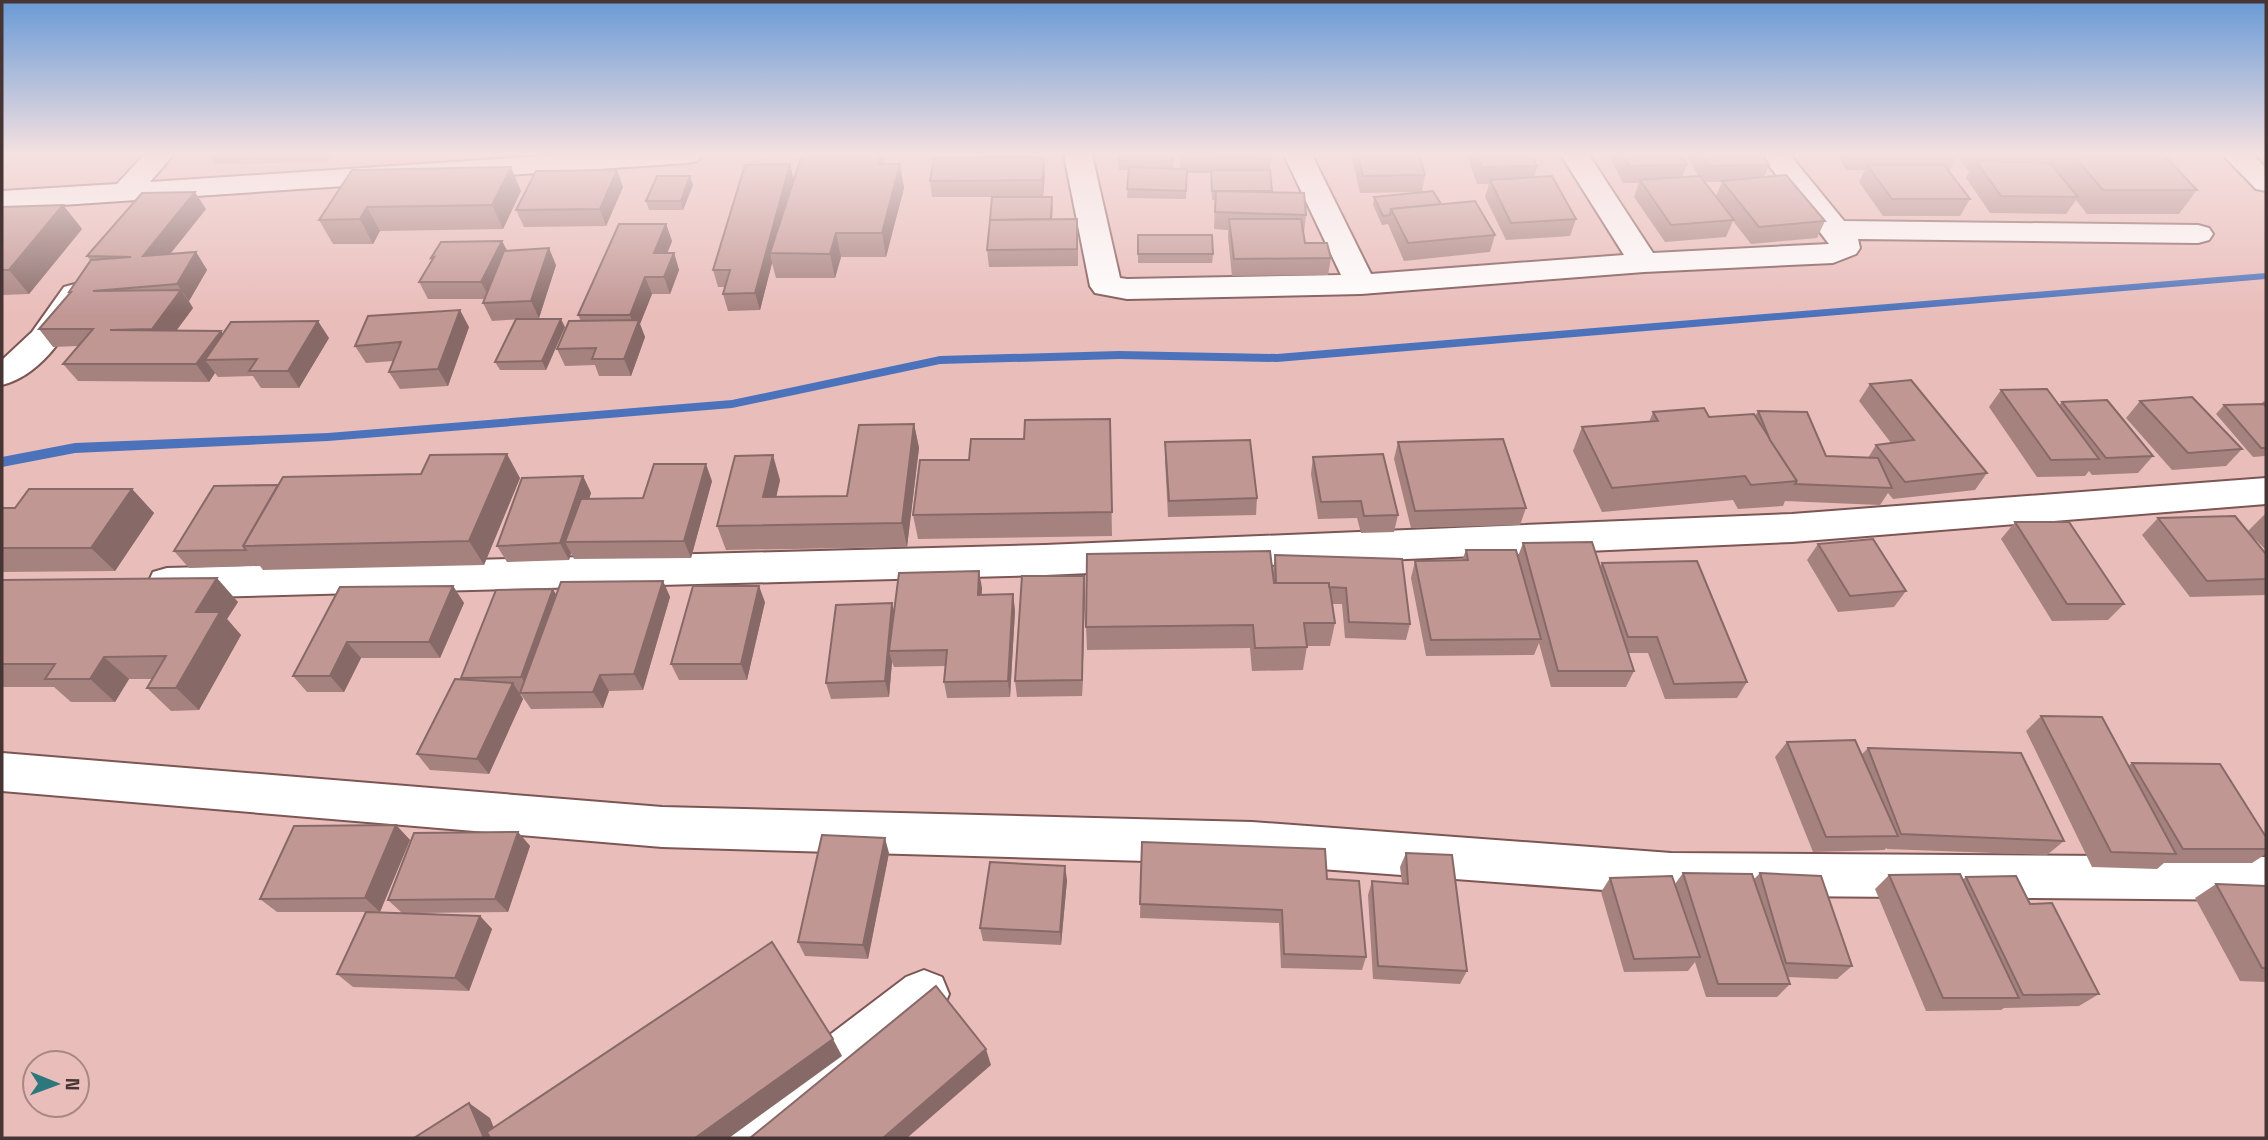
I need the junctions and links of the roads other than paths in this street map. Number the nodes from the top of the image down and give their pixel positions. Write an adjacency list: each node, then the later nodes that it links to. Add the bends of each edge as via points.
1 (129, 208): 6 (street)
2 (1089, 208): 11 (street, via 1105,286)
3 (1324, 208): 11 (street)
4 (1609, 208): 9 (street)
5 (1818, 208): 7 (street)
6 (123, 225)
7 (1835, 230): 8 (street); 9 (street, via 1845,248 1833,254)
8 (2198, 234)
9 (1644, 263): 11 (street)
10 (92, 269): 12 (street, via 38,346)
11 (1361, 284)
12 (2, 374)
13 (2266, 491): 14 (street, via 1765,529 1032,560)
14 (127, 584)
15 (2, 772): 16 (street, via 662,827 1252,843 1671,874)
16 (2266, 879)
17 (924, 994): 18 (street)
18 (738, 1138)

